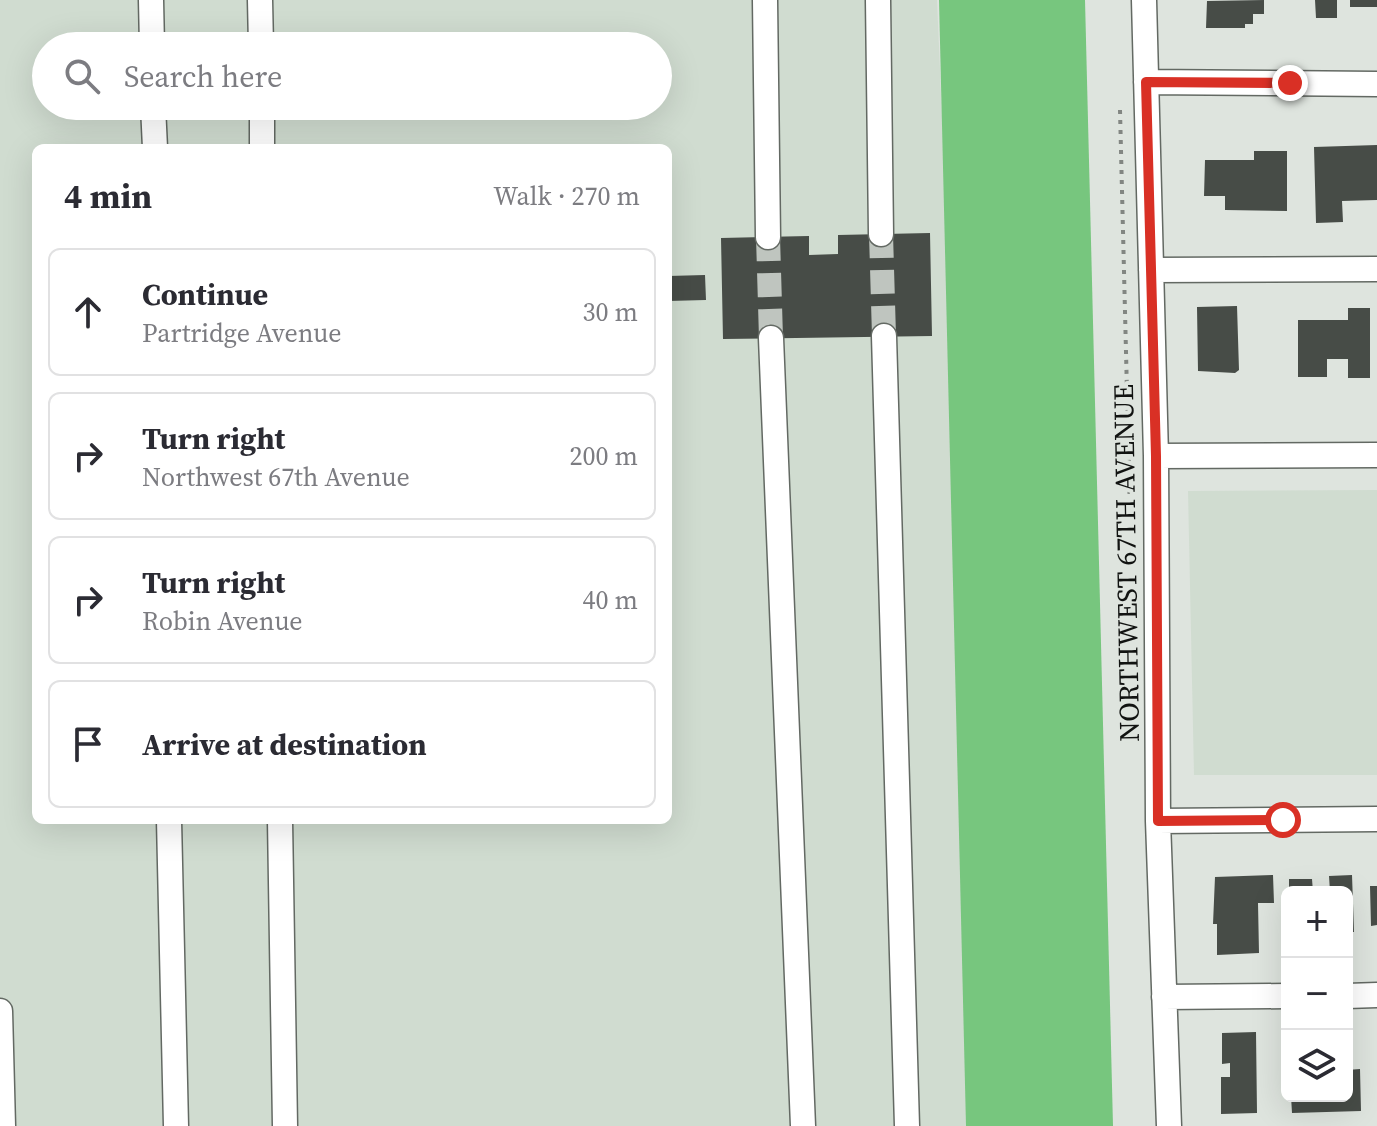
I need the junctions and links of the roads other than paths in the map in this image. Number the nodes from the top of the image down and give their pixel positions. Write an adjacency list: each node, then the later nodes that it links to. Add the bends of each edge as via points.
1 (151, 0): 6 (street)
2 (260, 0): 7 (street)
3 (765, 0): 15 (street)
4 (878, 0): 14 (street)
5 (1144, 0): 8 (street, NORTHWEST 67TH AVENUE)
6 (152, 32)
7 (261, 32)
8 (1146, 82): 9 (street); 17 (street, NORTHWEST 67TH AVENUE)
9 (1377, 84)
10 (154, 120): 12 (street)
11 (262, 120): 13 (street)
12 (155, 144)
13 (262, 144)
14 (881, 234)
15 (768, 237)
16 (1377, 269): 17 (street)
17 (1151, 270): 21 (street, NORTHWEST 67TH AVENUE)
18 (884, 336): 35 (street)
19 (771, 338): 34 (street)
20 (1377, 455): 21 (street)
21 (1156, 456): 23 (street, NORTHWEST 67TH AVENUE)
22 (1377, 819): 23 (street)
23 (1158, 821): 29 (street, NORTHWEST 67TH AVENUE)
24 (169, 824): 32 (street)
25 (280, 824): 33 (street)
26 (1377, 995): 28 (street)
27 (1281, 996): 29 (street)
28 (1353, 996)
29 (1164, 997): 36 (street, NORTHWEST 67TH AVENUE)
30 (0, 1011): 31 (street)
31 (3, 1126)
32 (176, 1126)
33 (285, 1126)
34 (803, 1126)
35 (907, 1126)
36 (1169, 1126)

